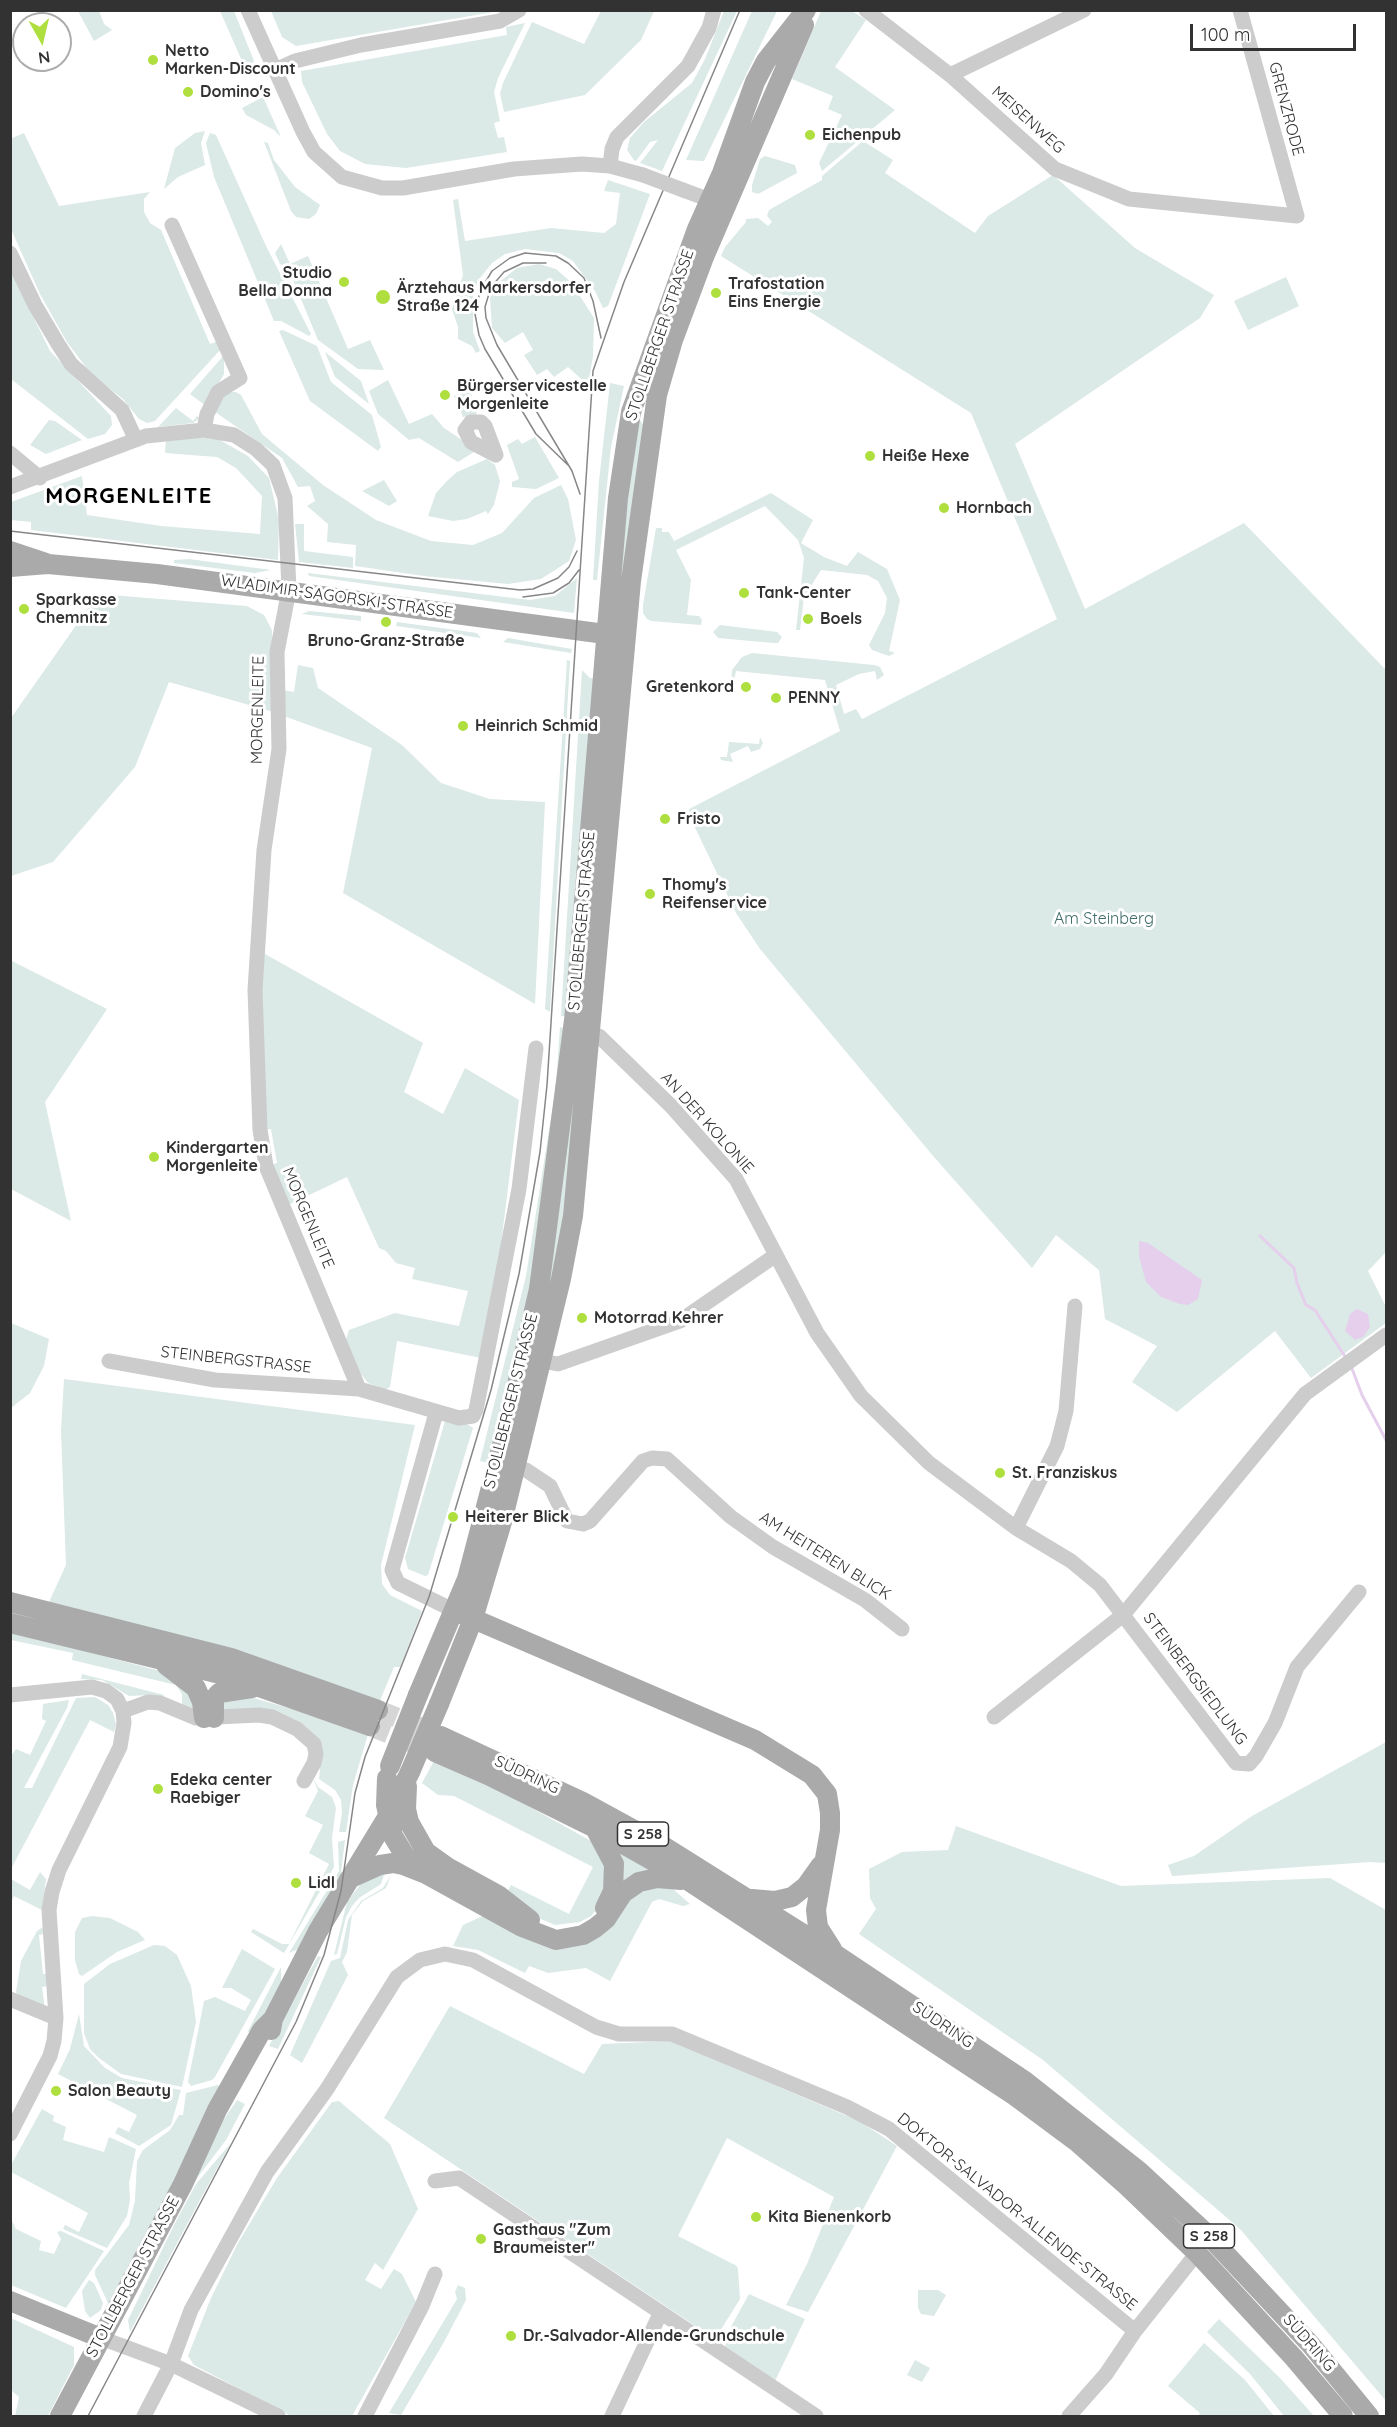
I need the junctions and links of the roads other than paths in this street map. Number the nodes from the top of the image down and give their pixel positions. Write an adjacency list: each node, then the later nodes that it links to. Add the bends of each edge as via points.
1 (248, 10): 8 (street)
2 (519, 10): 8 (street, via 500,21 362,45 295,61)
3 (714, 10): 10 (street, via 709,28 688,66 623,130 612,149)
4 (808, 10): 11 (main road, STOLLBERGER STRASSE / S 258)
5 (866, 10): 9 (street, MEISENWEG)
6 (1084, 10): 9 (street)
7 (1240, 10): 12 (street, GRENZRODE)
8 (275, 70): 10 (street, via 314,152 331,170 357,182 403,188 514,169)
9 (950, 75): 12 (street, MEISENWEG, via 1055,169 1129,199)
10 (610, 166): 11 (street, bridge)
11 (718, 203): 24 (main road, STOLLBERGER STRASSE / S 258, via 657,395)
12 (1297, 216)
13 (172, 225): 15 (street, via 240,378 218,392)
14 (10, 253): 16 (street, via 35,305 71,364 122,410)
15 (204, 430): 16 (street); 23 (street, via 234,435 273,465 285,498)
16 (136, 440): 18 (street)
17 (10, 453): 18 (street)
18 (40, 478): 19 (street)
19 (10, 487)
20 (10, 551): 21 (main road, WLADIMIR-SAGORSKI-STRASSE)
21 (48, 564): 22 (main road, WLADIMIR-SAGORSKI-STRASSE); 23 (main road, WLADIMIR-SAGORSKI-STRASSE)
22 (10, 567)
23 (290, 590): 24 (main road, WLADIMIR-SAGORSKI-STRASSE); 32 (street, MORGENLEITE, via 277,651 279,749 259,908 255,1020 260,1130 266,1166)
24 (616, 635): 25 (main road, STOLLBERGER STRASSE / S 258); 30 (main road, STOLLBERGER STRASSE / S 258)
25 (590, 1033): 27 (street, AN DER KOLONIE, via 599,1036 671,1106 736,1179); 30 (main road, STOLLBERGER STRASSE / S 258, via 573,1216 561,1279)
26 (536, 1048): 33 (street, STOLLBERGER STRASSE, via 519,1189 477,1410 467,1418)
27 (776, 1255): 30 (street, via 680,1321 558,1364); 35 (street, AN DER KOLONIE, via 817,1333 861,1396 929,1462)
28 (1075, 1306): 35 (street, via 1066,1411 1057,1446)
29 (1386, 1335): 39 (street, STEINBERGSIEDLUNG, via 1305,1394)
30 (532, 1359): 34 (main road, STOLLBERGER STRASSE / S 258); 38 (main road, STOLLBERGER STRASSE / S 258, via 467,1579)
31 (110, 1361): 32 (street, STEINBERGSTRASSE, via 215,1380)
32 (359, 1389): 33 (street)
33 (436, 1413): 38 (street, via 392,1570 398,1583)
34 (517, 1468): 38 (main road, STOLLBERGER STRASSE / S 258); 41 (street, AM HEITEREN BLICK, via 550,1486 567,1521 583,1524 643,1461 667,1459 731,1517 865,1600)
35 (1016, 1528): 39 (street, STEINBERGSIEDLUNG, via 1071,1561 1100,1585)
36 (1359, 1593): 39 (street, STEINBERGSIEDLUNG, via 1297,1666 1275,1723 1256,1756 1242,1765 1236,1763)
37 (10, 1602): 43 (main road, via 231,1658 374,1718)
38 (464, 1615): 48 (main road, STOLLBERGER STRASSE / S 258, bridge, via 439,1704); 50 (main road, STOLLBERGER STRASSE / S 258, bridge, via 418,1695 389,1772); 53 (main road, S 258, via 755,1740 812,1775 827,1794 830,1830)
39 (1123, 1615): 46 (street, STEINBERGSIEDLUNG)
40 (10, 1623): 42 (main road)
41 (902, 1629)
42 (147, 1656): 43 (main road); 47 (main road, via 177,1672 196,1688)
43 (270, 1691): 47 (main road, via 240,1688 219,1693)
44 (10, 1695): 45 (street, via 92,1687 117,1699)
45 (123, 1711): 47 (street, via 137,1704 160,1703 187,1716); 60 (street, via 120,1747 59,1870 52,1892 49,1910)
46 (994, 1717)
47 (209, 1718): 49 (street, via 259,1715 297,1729 314,1744 316,1754)
48 (409, 1776): 50 (main road, STOLLBERGER STRASSE); 52 (main road, S 258, via 406,1809)
49 (304, 1781)
50 (382, 1819): 52 (main road, S 258, via 402,1820); 54 (main road, S 258, via 405,1856); 55 (main road, STOLLBERGER STRASSE)
51 (593, 1827): 52 (main road, S 258, via 614,1864 613,1891 600,1916 591,1924 567,1932 545,1929 498,1895 435,1860); 56 (main road, SÜDRING / S 258); 57 (main road, SÜDRING / S 258, via 488,1775 438,1744 583,1802)
52 (414, 1833)
53 (826, 1851): 57 (main road, S 258, via 806,1886 792,1897); 58 (main road, S 258, via 816,1918)
54 (426, 1874): 55 (main road, S 258, via 393,1863); 56 (main road, S 258, via 522,1927 556,1940 596,1928 623,1893 639,1882 657,1878)
55 (349, 1879): 68 (main road, STOLLBERGER STRASSE, via 273,2019 262,2030 216,2110 183,2184)
56 (687, 1880): 63 (main road, SÜDRING / S 258, via 1016,2096 1077,2142)
57 (750, 1899): 58 (main road, SÜDRING / S 258)
58 (835, 1954): 78 (main road, SÜDRING / S 258, via 1025,2081 1140,2171 1256,2284)
59 (10, 1999): 60 (street)
60 (56, 2018): 61 (street, via 50,2056)
61 (10, 2134)
62 (435, 2181): 66 (street, via 459,2178)
63 (1197, 2253): 67 (street); 77 (main road, SÜDRING / S 258)
64 (435, 2274): 73 (street)
65 (10, 2301): 68 (main road)
66 (660, 2314): 74 (street); 75 (street)
67 (1135, 2331): 69 (street, DOKTOR-SALVADOR-ALLENDE-STRASSE, via 889,2129 847,2107 672,2034 619,2034 596,2026 473,1960 445,1954 420,1960 397,1977 327,2089 267,2172 191,2310); 76 (street, via 1106,2374)
68 (101, 2338): 69 (street); 70 (main road, STOLLBERGER STRASSE)
69 (171, 2364): 71 (street, DOKTOR-SALVADOR-ALLENDE-STRASSE); 72 (street)
70 (60, 2416)
71 (144, 2416)
72 (278, 2416)
73 (365, 2416)
74 (612, 2416)
75 (816, 2416)
76 (1069, 2416)
77 (1343, 2416)
78 (1369, 2416)

